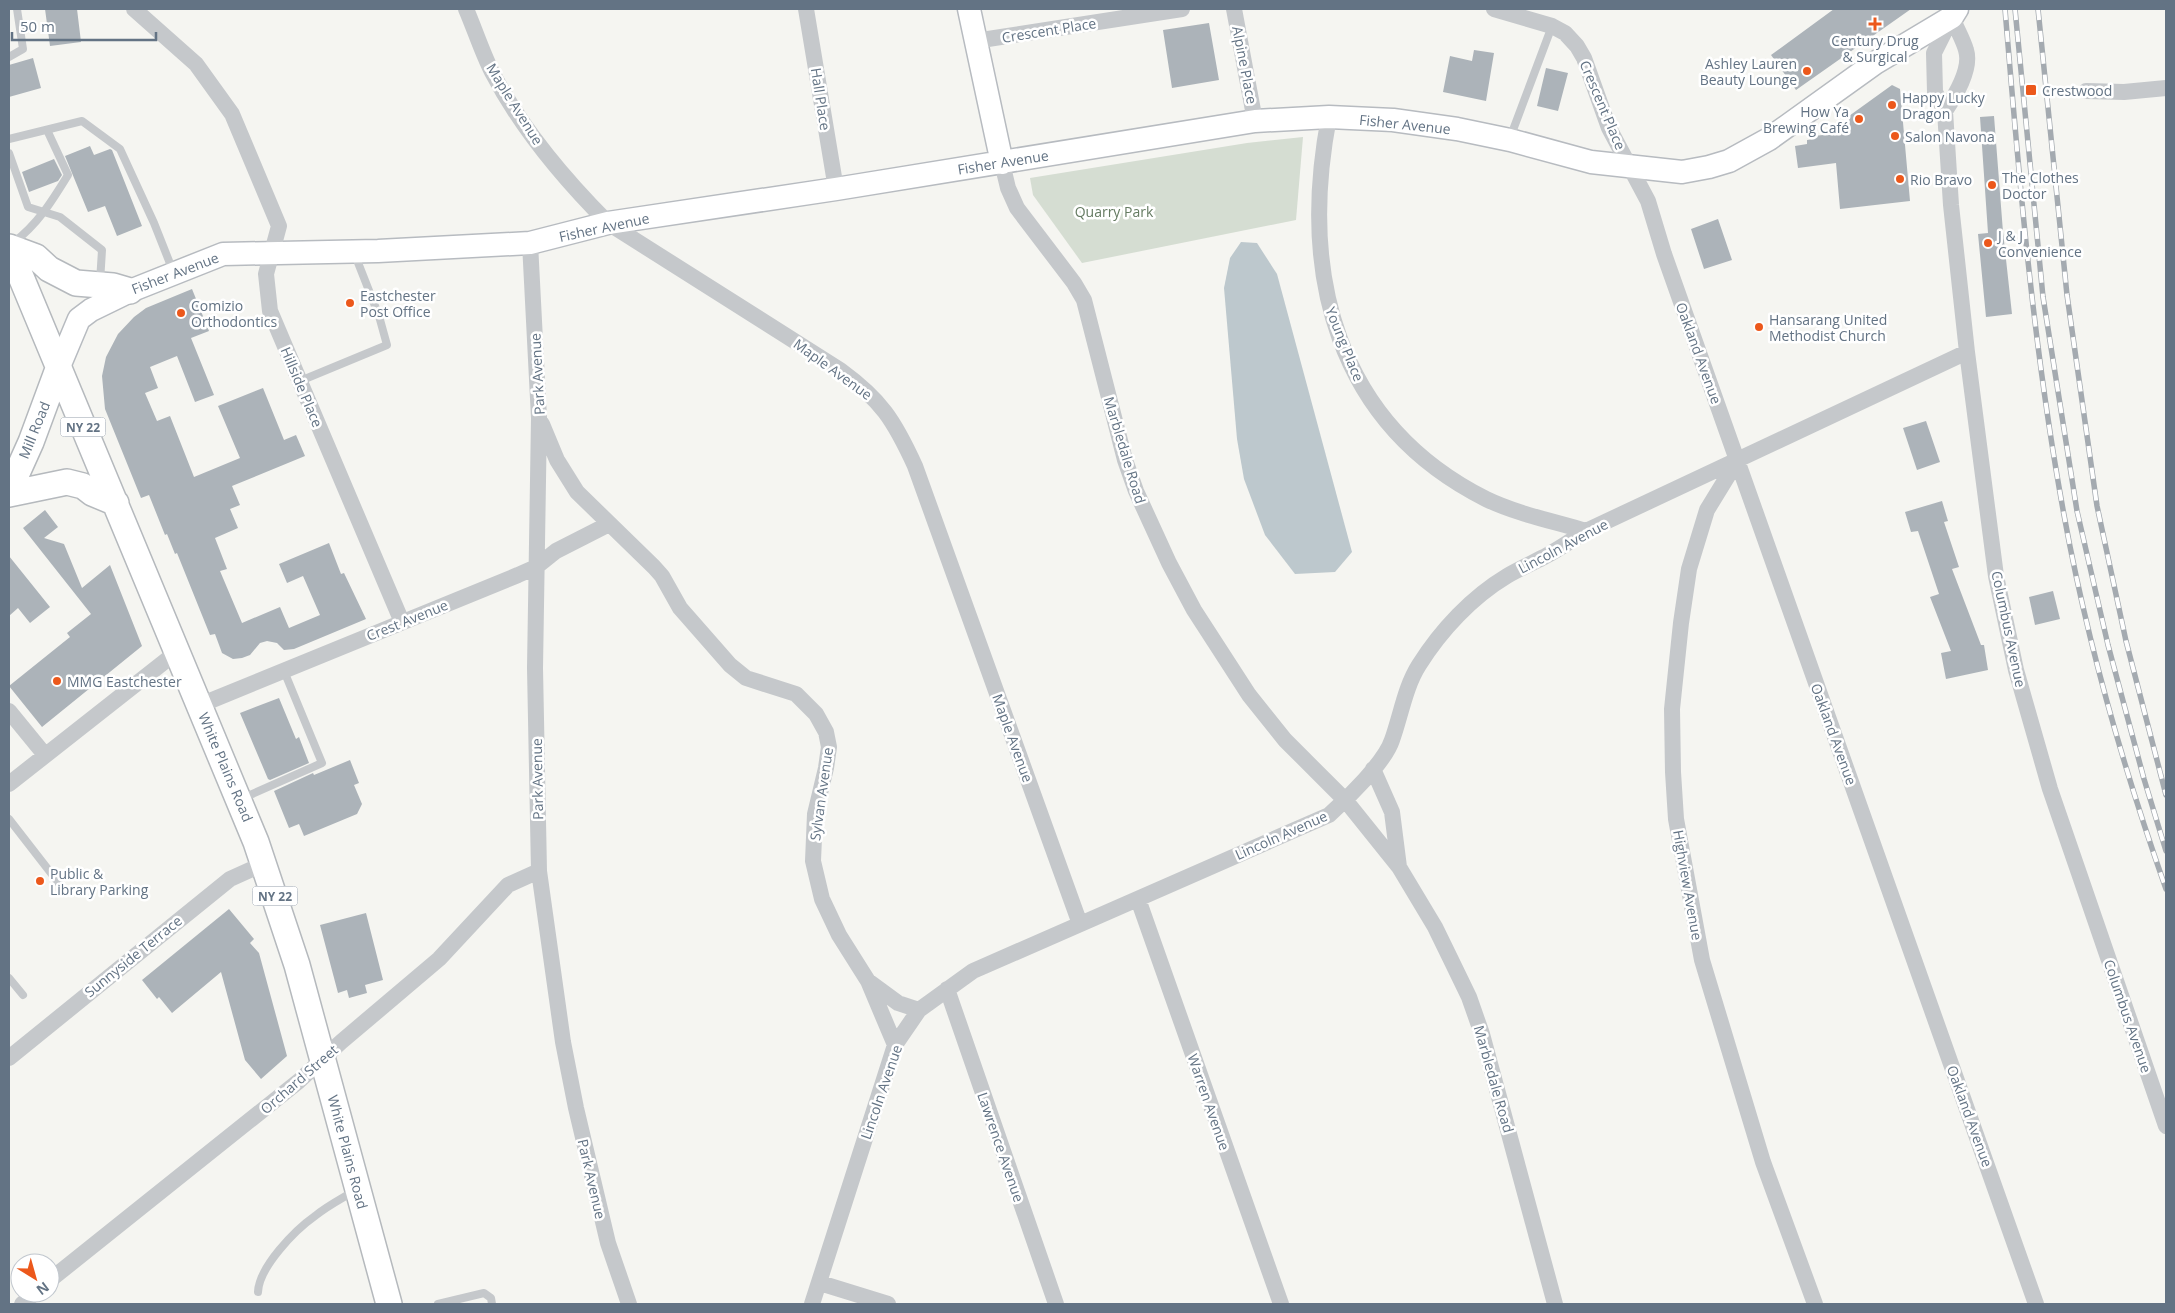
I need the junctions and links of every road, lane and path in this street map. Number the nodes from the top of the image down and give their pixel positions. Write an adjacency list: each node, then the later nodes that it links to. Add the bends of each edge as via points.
1 (17, 9): 12 (lane, via 23,49)
2 (134, 9): 30 (street, Hillside Place, via 196,64 232,114 279,226)
3 (466, 9): 26 (street, Maple Avenue, via 492,72 526,127 582,197)
4 (806, 9): 24 (street, Hall Place)
5 (969, 9): 11 (street, Marbledale Road)
6 (1182, 9): 11 (street, Crescent Place)
7 (1234, 9): 17 (street, Alpine Place)
8 (1494, 9): 10 (street, Crescent Place)
9 (1954, 13): 15 (street, Columbus Avenue, via 1934,53 1935,92); 15 (street, via 1967,51 1967,65 1954,98); 23 (street, Fisher Avenue, via 1882,58 1769,139 1729,161 1682,172)
10 (1552, 26): 20 (lane); 23 (street, Crescent Place, via 1565,33 1584,58 1610,128)
11 (975, 41): 22 (street, Marbledale Road)
12 (9, 57)
13 (2166, 88): 14 (street)
14 (2086, 91)
15 (1945, 111): 34 (street, Columbus Avenue, via 1951,205)
16 (1329, 118): 17 (street, Fisher Avenue); 20 (street, Fisher Avenue, via 1393,120); 43 (street, Young Place, via 1323,148 1319,219 1322,273 1330,314 1353,373 1396,431 1455,480 1486,499)
17 (1255, 121): 22 (street, Fisher Avenue)
18 (47, 130): 19 (lane); 25 (lane, via 68,175); 31 (lane, via 82,121 120,149)
19 (9, 139)
20 (1510, 140): 23 (street, Fisher Avenue, via 1591,162)
21 (9, 153): 25 (lane, via 28,207)
22 (1002, 163): 24 (street, Fisher Avenue); 54 (street, Marbledale Road, via 1014,202 1084,300 1136,491 1194,610 1249,695 1285,740)
23 (1630, 166): 38 (street, Oakland Avenue, via 1648,201)
24 (836, 189): 26 (street, Fisher Avenue)
25 (45, 212): 28 (lane); 32 (lane, via 60,217 102,250)
26 (608, 223): 27 (street, Fisher Avenue); 61 (street, Maple Avenue, via 840,370 888,414 915,466)
27 (530, 243): 29 (street, Fisher Avenue); 37 (street, Park Avenue)
28 (9, 247): 32 (main road, via 36,257 49,269 76,283); 35 (main road, White Plains Road / NY 22)
29 (353, 251): 30 (street, Fisher Avenue); 36 (lane, via 387,345)
30 (273, 252): 31 (street, Fisher Avenue, via 223,254); 36 (street, Hillside Place, via 266,274 270,311)
31 (174, 274): 33 (street, Fisher Avenue)
32 (100, 285): 33 (main road)
33 (130, 290): 35 (street, Fisher Avenue, via 79,319)
34 (1967, 352): 38 (street, Lincoln Avenue); 70 (street, Columbus Avenue, via 1996,576 2016,670 2050,789)
35 (58, 369): 39 (main road, Mill Road); 41 (main road, White Plains Road / NY 22)
36 (300, 381): 45 (street, Hillside Place)
37 (540, 418): 42 (street, Sylvan Avenue, via 557,460 577,492); 44 (street, Park Avenue)
38 (1737, 461): 43 (street, Lincoln Avenue); 84 (street, Highview Avenue, via 1706,510 1690,569 1672,709 1676,809 1702,960 1763,1162); 85 (street, Oakland Avenue)
39 (9, 490)
40 (9, 494): 41 (main road, via 67,482 83,486)
41 (116, 504): 46 (main road, White Plains Road / NY 22)
42 (609, 524): 44 (street, Crest Avenue, via 556,551); 63 (street, Sylvan Avenue, via 658,571 680,608 730,665 746,678 796,694 816,714 826,732 829,747 815,814 813,861 822,899 839,935)
43 (1586, 531): 51 (street, Lincoln Avenue, via 1507,576 1470,604 1446,629 1419,665 1401,707 1392,742)
44 (536, 567): 45 (street, Crest Avenue); 58 (street, Park Avenue)
45 (402, 622): 47 (street, Crest Avenue)
46 (178, 651): 48 (main road, White Plains Road / NY 22); 50 (street)
47 (284, 671): 48 (street, Crest Avenue); 53 (lane, via 322,763)
48 (200, 706): 53 (main road, White Plains Road / NY 22)
49 (9, 711): 50 (street)
50 (45, 755): 52 (street)
51 (1373, 770): 54 (street, Lincoln Avenue); 57 (street, Marbledale Road, via 1392,812)
52 (9, 784)
53 (240, 799): 56 (main road, White Plains Road / NY 22)
54 (1346, 801): 57 (street, Marbledale Road); 60 (street, Lincoln Avenue, via 1329,815)
55 (9, 819): 59 (lane)
56 (263, 864): 68 (street, Sunnyside Terrace, via 230,879); 69 (main road, White Plains Road / NY 22, via 297,965)
57 (1399, 867): 83 (street, Marbledale Road, via 1435,927 1469,997 1482,1034)
58 (539, 871): 69 (street, Orchard Street, via 508,885 439,959); 78 (street, Park Avenue, via 563,1042 576,1108 608,1244)
59 (61, 886)
60 (1138, 899): 61 (street, Lincoln Avenue); 82 (street, Warren Avenue)
61 (1080, 924): 64 (street, Lincoln Avenue, via 973,971)
62 (9, 978): 65 (lane)
63 (868, 981): 66 (street, Sylvan Avenue, via 898,1003); 67 (street, Sylvan Avenue)
64 (947, 989): 66 (street, Lincoln Avenue); 81 (street, Lawrence Avenue)
65 (23, 995)
66 (920, 1010): 67 (street, Lincoln Avenue)
67 (895, 1045): 73 (street, Lincoln Avenue)
68 (9, 1058)
69 (323, 1060): 71 (main road, White Plains Road / NY 22); 72 (street, Orchard Street)
70 (2166, 1126)
71 (358, 1189): 74 (lane, via 314,1216 284,1243 258,1283); 75 (main road, White Plains Road / NY 22)
72 (60, 1272)
73 (820, 1283): 79 (street, Lincoln Avenue); 80 (street)
74 (258, 1292)
75 (389, 1304)
76 (438, 1304): 77 (lane, via 484,1293 491,1298)
77 (492, 1304)
78 (629, 1304)
79 (812, 1304)
80 (888, 1304)
81 (1056, 1304)
82 (1281, 1304)
83 (1555, 1304)
84 (1815, 1304)
85 (2036, 1304)

